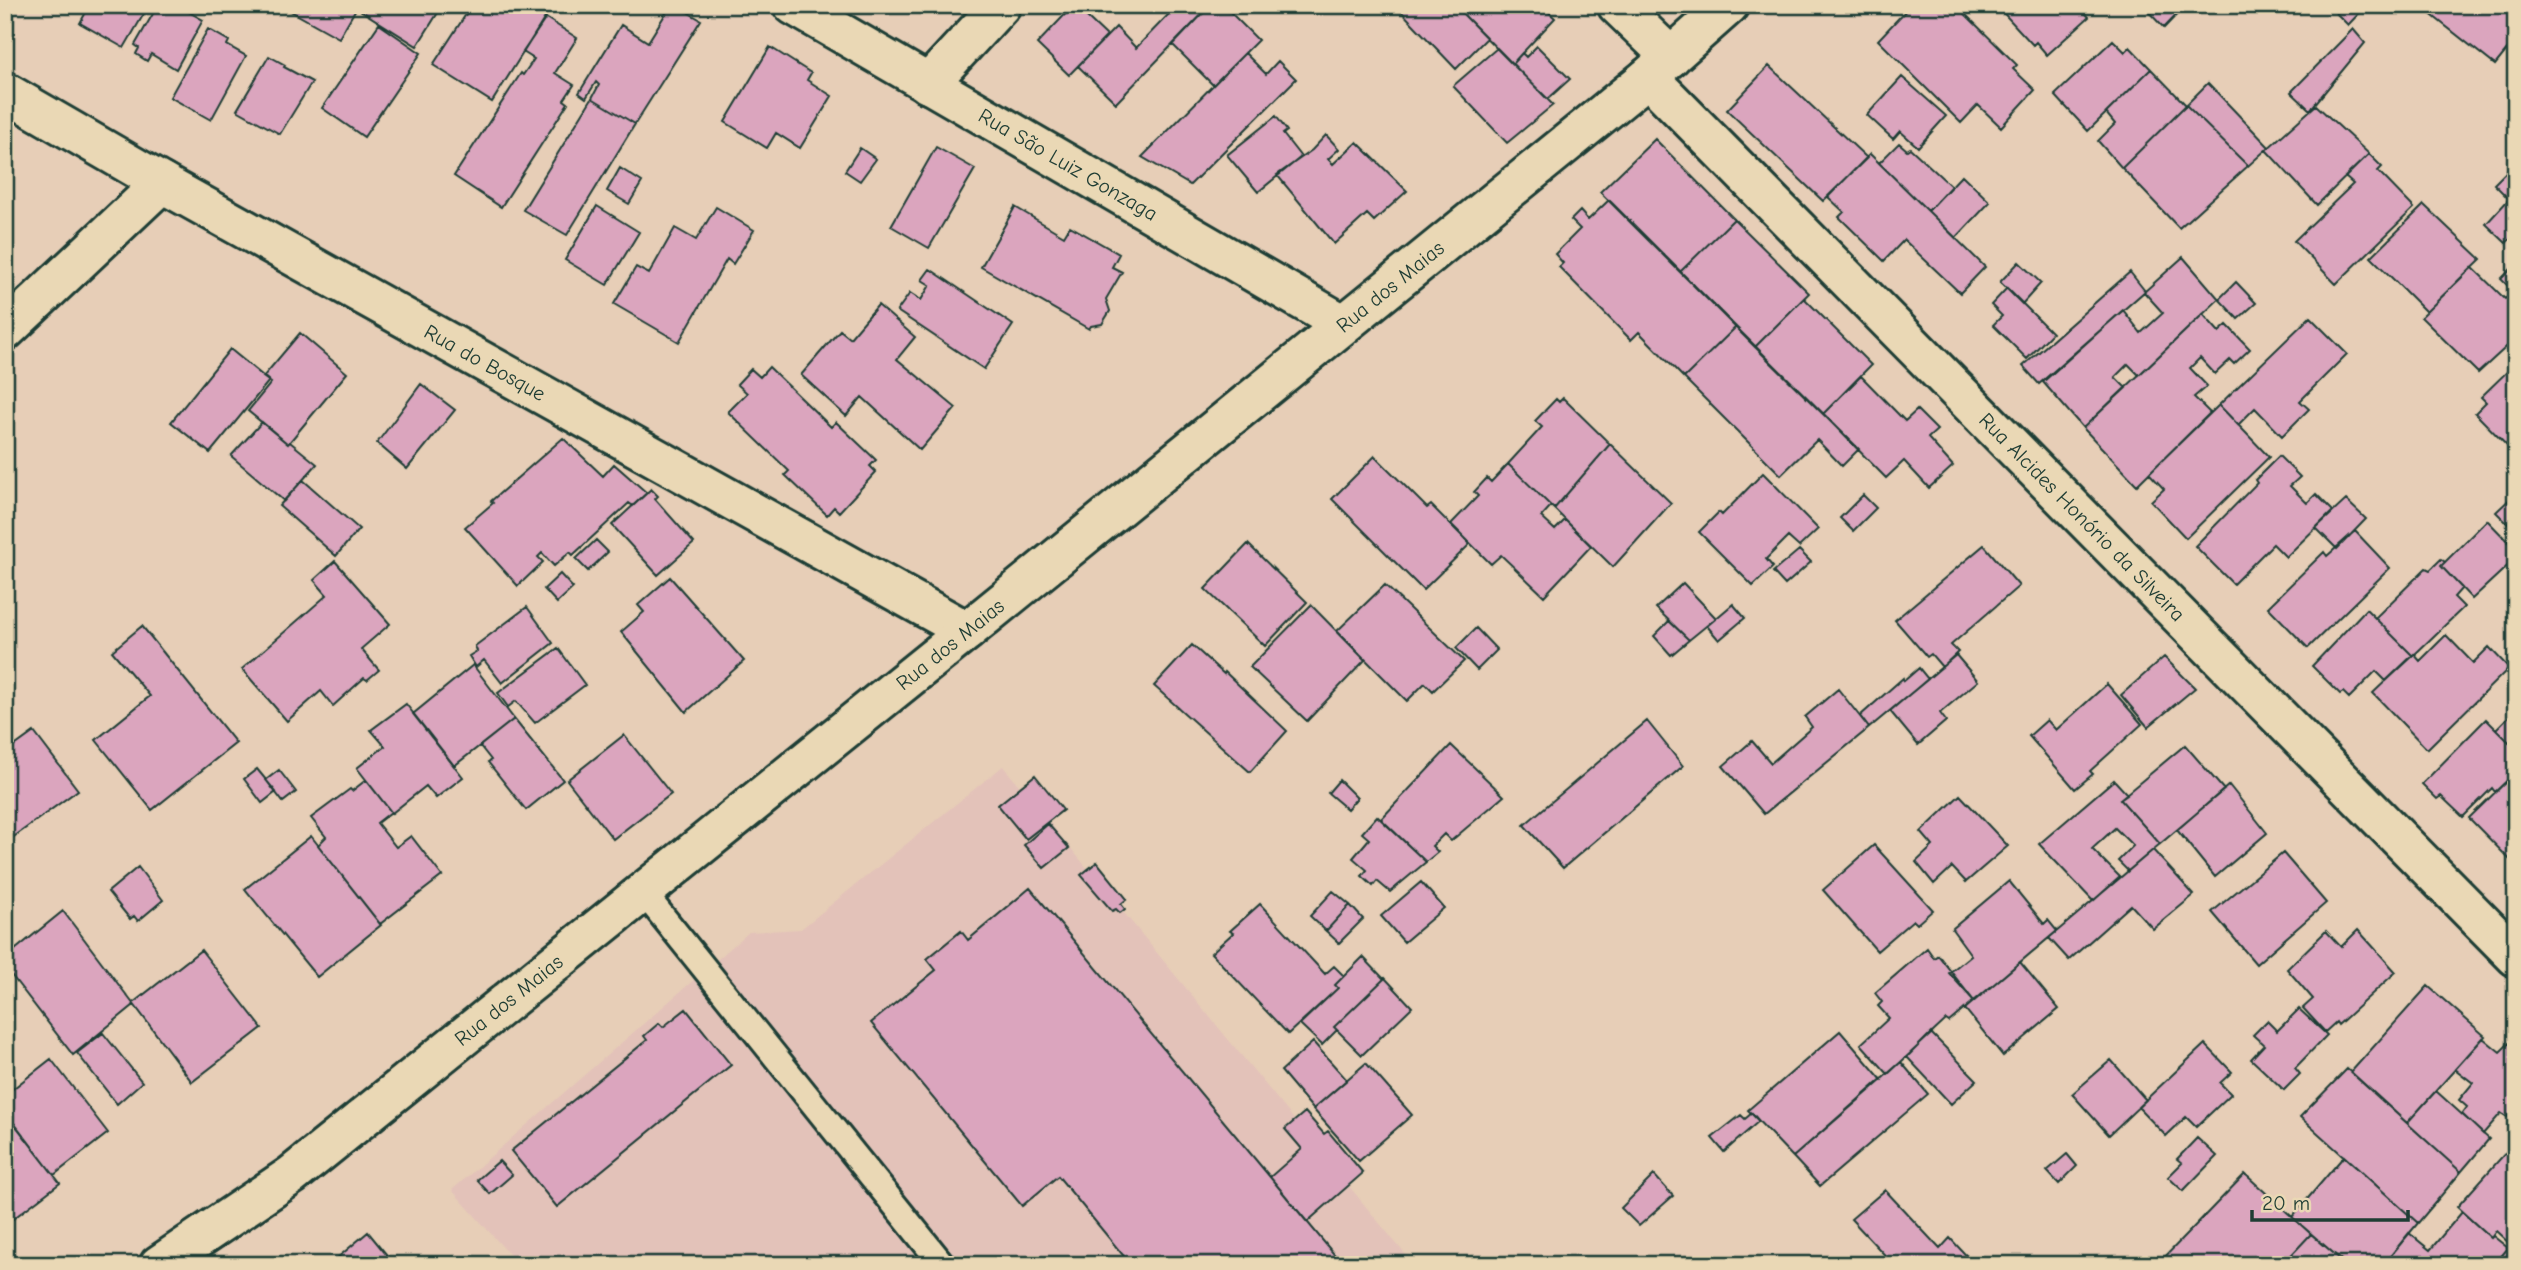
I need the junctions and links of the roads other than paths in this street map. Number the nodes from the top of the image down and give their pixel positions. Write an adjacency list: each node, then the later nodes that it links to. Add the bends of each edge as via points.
1 (793, 5): 6 (street, Rua São Luiz Gonzaga)
2 (1001, 5): 6 (street)
3 (1617, 5): 5 (street, Rua Alcides Honório da Silveira)
4 (1729, 5): 5 (street, Rua dos Maias)
5 (1660, 67): 9 (street, Rua dos Maias); 13 (street, Rua Alcides Honório da Silveira)
6 (928, 84): 9 (street, Rua São Luiz Gonzaga)
7 (5, 92): 8 (street, Rua do Bosque)
8 (162, 183): 10 (street); 11 (street, Rua do Bosque)
9 (1343, 324): 11 (street, Rua dos Maias)
10 (5, 331)
11 (967, 631): 12 (street, Rua dos Maias)
12 (643, 892): 14 (street, Rua dos Maias, via 292,1175); 15 (lane)
13 (2516, 957)
14 (159, 1265)
15 (943, 1265)

